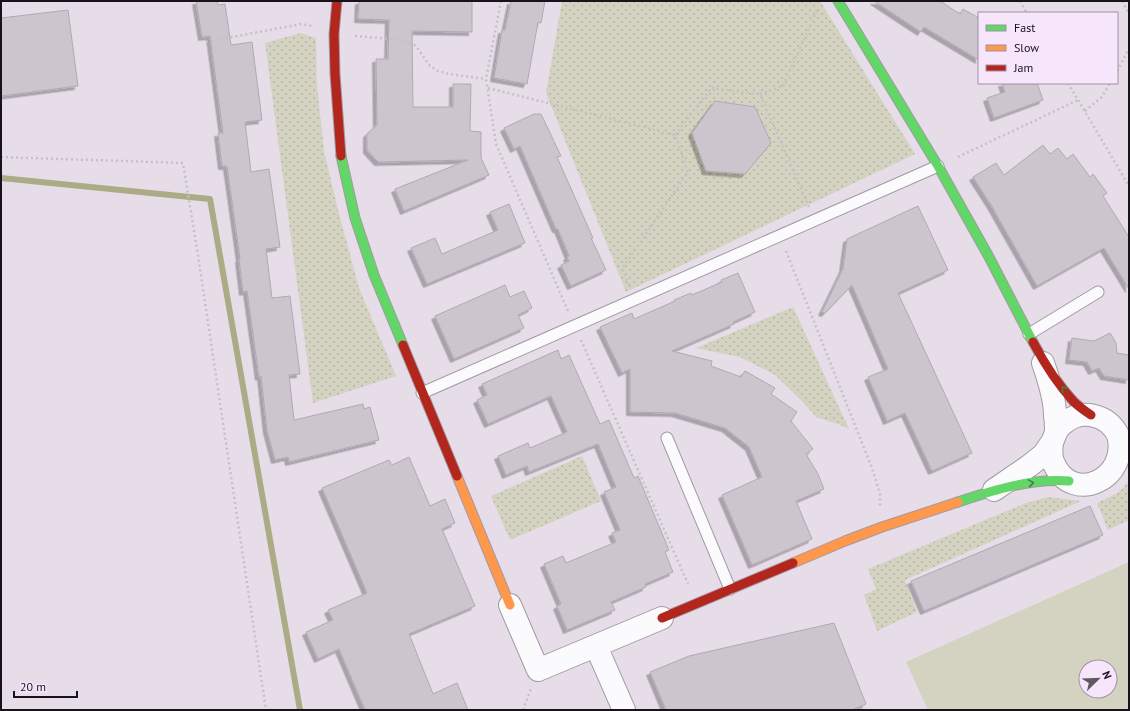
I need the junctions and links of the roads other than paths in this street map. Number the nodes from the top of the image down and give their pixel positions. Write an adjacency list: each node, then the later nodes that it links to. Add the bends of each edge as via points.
1 (337, 1): 7 (street, via 334,34 340,151 355,218 374,275)
2 (838, 1): 3 (street)
3 (938, 166): 5 (street); 7 (lane)
4 (1098, 292): 5 (lane)
5 (1029, 334): 6 (street)
6 (1042, 359): 8 (street, one-way to 6, via 1074,402); 10 (street, via 1051,386 1055,414)
7 (422, 393): 16 (street)
8 (1099, 418): 9 (street); 10 (street, via 1084,415 1072,417 1063,423); 12 (street, via 1115,430)
9 (1129, 418)
10 (1054, 437): 13 (street, via 1051,454 1054,464 1060,474); 14 (street, via 1042,455)
11 (667, 438): 15 (lane)
12 (1125, 447): 13 (street, via 1112,474 1102,482 1091,485)
13 (1069, 481): 14 (street, one-way to 13, via 1034,482)
14 (994, 490): 15 (street, via 845,540)
15 (730, 589): 17 (street)
16 (510, 605): 18 (street, via 538,670)
17 (662, 618): 18 (street)
18 (596, 646): 19 (street)
19 (624, 710)

